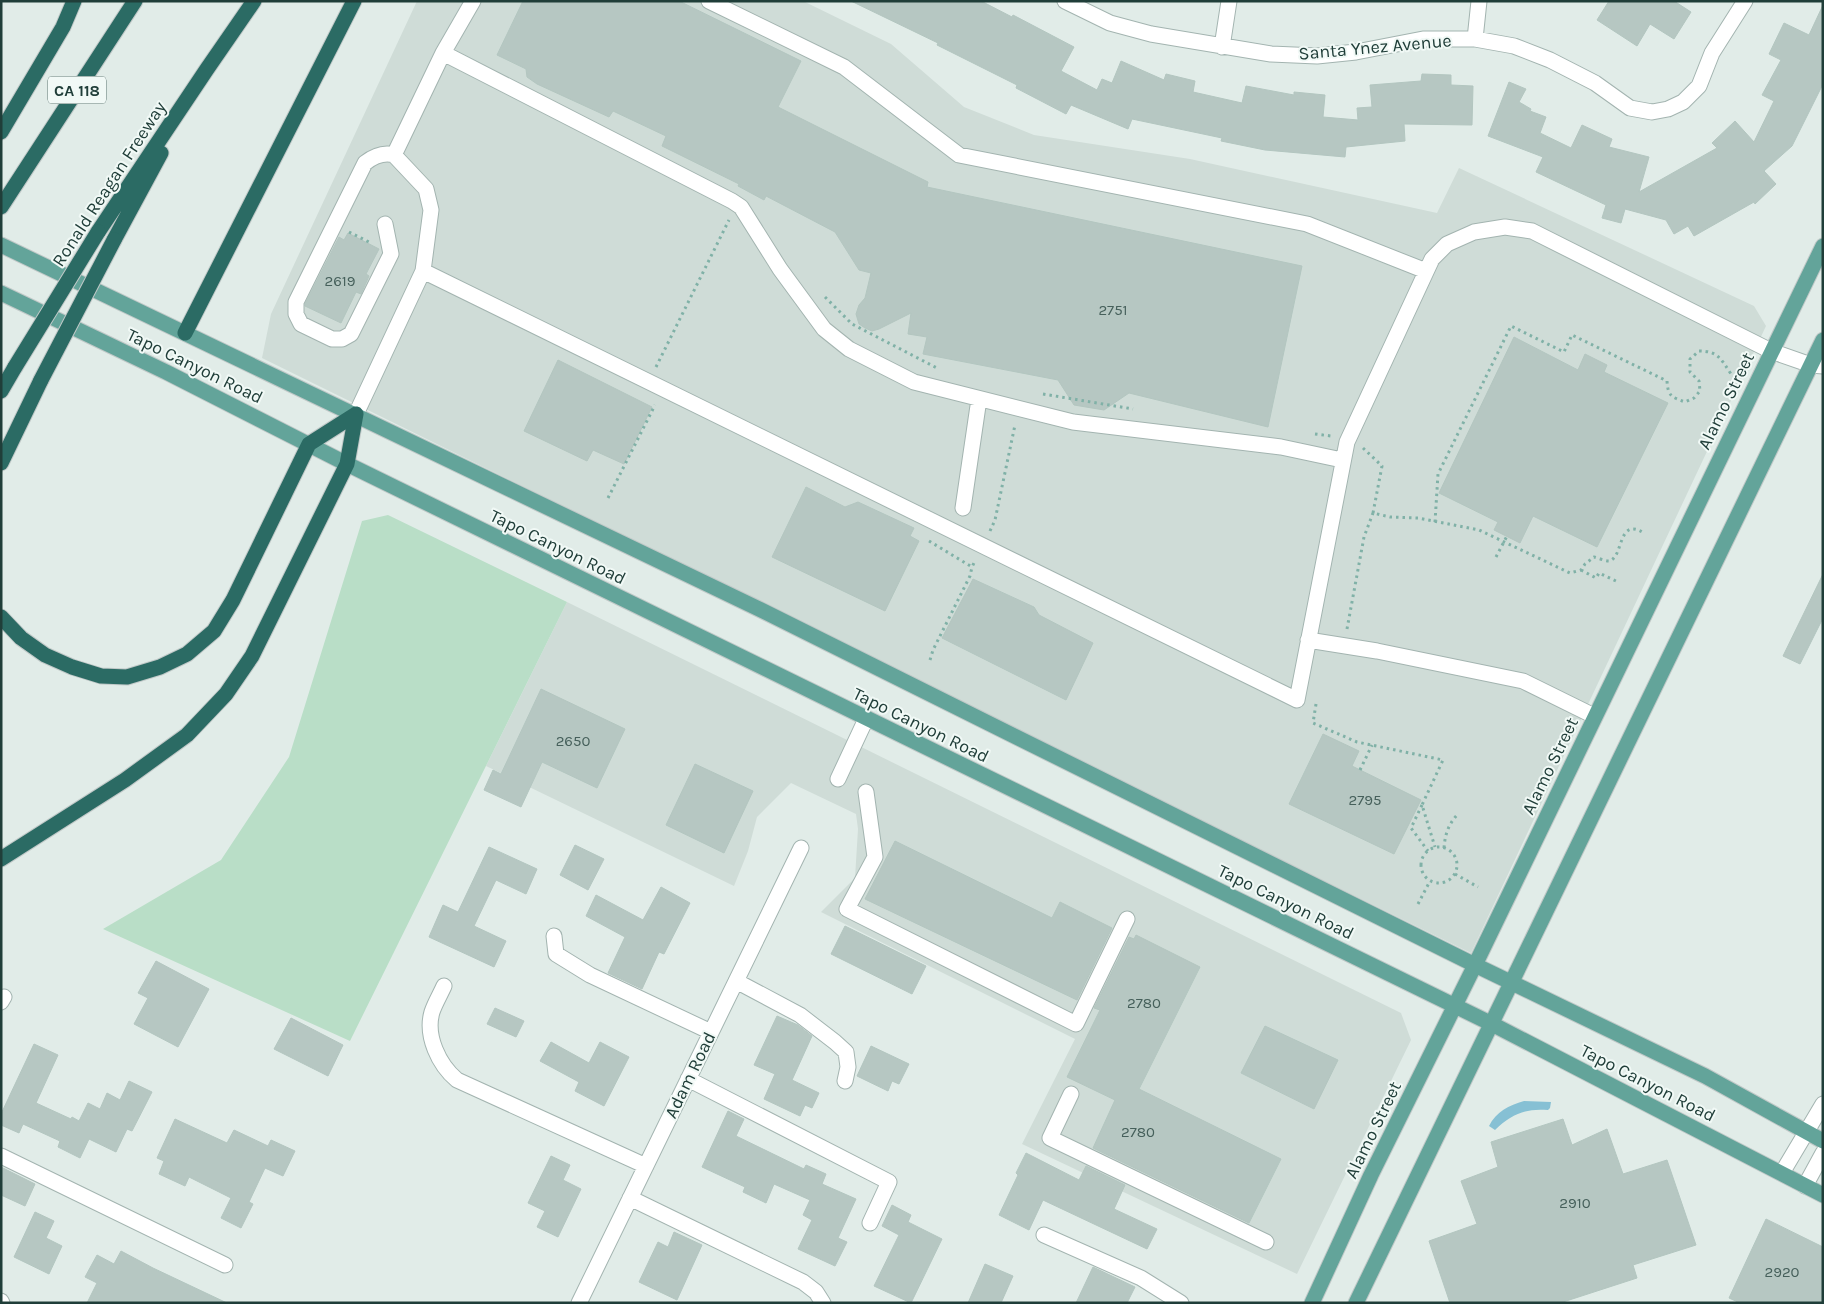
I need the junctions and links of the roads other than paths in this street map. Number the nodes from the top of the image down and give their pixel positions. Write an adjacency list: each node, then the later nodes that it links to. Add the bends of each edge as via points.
1 (74, 1): 15 (highway, via 63,27)
2 (135, 1): 17 (highway, CA 118)
3 (254, 1): 14 (highway, Ronald Reagan Freeway)
4 (354, 1): 24 (highway)
5 (473, 1): 13 (street)
6 (709, 1): 22 (street, via 844,67 959,155 1307,224)
7 (1065, 1): 12 (street, Santa Ynez Avenue, via 1110,23)
8 (1230, 1): 12 (street)
9 (1479, 1): 11 (street)
10 (1745, 1): 11 (street, Santa Ynez Avenue, via 1712,53 1699,86 1684,102 1652,112 1630,108 1595,83 1550,60 1514,46)
11 (1475, 39): 12 (street, Santa Ynez Avenue, via 1423,39 1317,56)
12 (1222, 47)
13 (443, 54): 16 (street); 29 (street, via 732,200 741,207 780,269 824,329 849,349 914,382)
14 (207, 68): 28 (highway, Ronald Reagan Freeway, bridge, via 98,232); 33 (highway, bridge, via 114,240)
15 (1, 132)
16 (394, 155): 18 (street, via 379,155 365,163 296,302 296,314 301,324 332,339 342,339 350,334 391,254); 21 (street, via 426,190 431,210)
17 (1, 207)
18 (385, 224)
19 (1, 245): 24 (main road, Tapo Canyon Road)
20 (1823, 246): 26 (main road, Alamo Street)
21 (423, 271): 30 (street); 37 (street, via 1297,700)
22 (1426, 271): 26 (street, via 1432,259 1447,244 1474,232 1505,227 1532,232); 32 (street, via 1347,442)
23 (1, 293): 31 (main road, Tapo Canyon Road)
24 (185, 333): 30 (main road, Tapo Canyon Road)
25 (1823, 340): 27 (main road)
26 (1772, 351): 27 (street); 38 (main road, Alamo Street)
27 (1817, 365): 48 (main road)
28 (1, 390)
29 (979, 399): 32 (street, via 1073,422 1281,447); 35 (street)
30 (356, 414): 31 (highway); 34 (highway); 46 (main road, Tapo Canyon Road, via 756,608)
31 (309, 444): 34 (main road, Tapo Canyon Road); 36 (highway, via 233,600 214,630 187,654 127,677 101,676 45,655 21,638)
32 (1342, 460): 37 (street)
33 (1, 463)
34 (347, 464): 39 (main road, Tapo Canyon Road); 43 (highway, via 252,656 226,694 187,735 125,780)
35 (963, 508)
36 (1, 617)
37 (1308, 640): 38 (street, via 1523,681)
38 (1594, 716): 46 (main road, Alamo Street)
39 (866, 719): 40 (street); 50 (main road, Tapo Canyon Road)
40 (838, 779)
41 (866, 792): 44 (street, via 875,857 847,909 1076,1024)
42 (801, 848): 47 (street, Adam Road)
43 (1, 859)
44 (1127, 919)
45 (554, 936): 52 (street, via 556,954 590,975)
46 (1475, 965): 48 (main road, Tapo Canyon Road); 50 (main road, Alamo Street)
47 (736, 981): 52 (street, Adam Road); 54 (street, via 800,1015 846,1052 848,1067)
48 (1510, 982): 51 (main road); 57 (main road, Tapo Canyon Road, via 1705,1076)
49 (444, 986): 61 (street, via 432,1012 430,1029 435,1050 446,1071 457,1080)
50 (1454, 1006): 51 (main road, Tapo Canyon Road); 73 (main road, Alamo Street)
51 (1492, 1024): 62 (main road, Tapo Canyon Road); 74 (main road)
52 (711, 1032): 53 (street, Adam Road)
53 (688, 1079): 61 (street, Adam Road); 66 (street, via 889,1182)
54 (845, 1081)
55 (1071, 1094): 68 (street, via 1050,1138)
56 (1823, 1104): 57 (street)
57 (1806, 1131): 58 (main road, Tapo Canyon Road); 62 (street)
58 (1823, 1141)
59 (1823, 1153): 63 (street)
60 (1, 1156): 69 (street)
61 (646, 1166): 65 (street, Adam Road)
62 (1782, 1173): 63 (main road, Tapo Canyon Road)
63 (1806, 1186): 64 (main road, Tapo Canyon Road)
64 (1823, 1194)
65 (630, 1198): 70 (street, Adam Road); 71 (street, via 803,1282 816,1292)
66 (870, 1224)
67 (1044, 1235): 72 (street, via 1141,1278)
68 (1266, 1242)
69 (225, 1266)
70 (579, 1303)
71 (823, 1303)
72 (1181, 1303)
73 (1312, 1303)
74 (1356, 1303)

